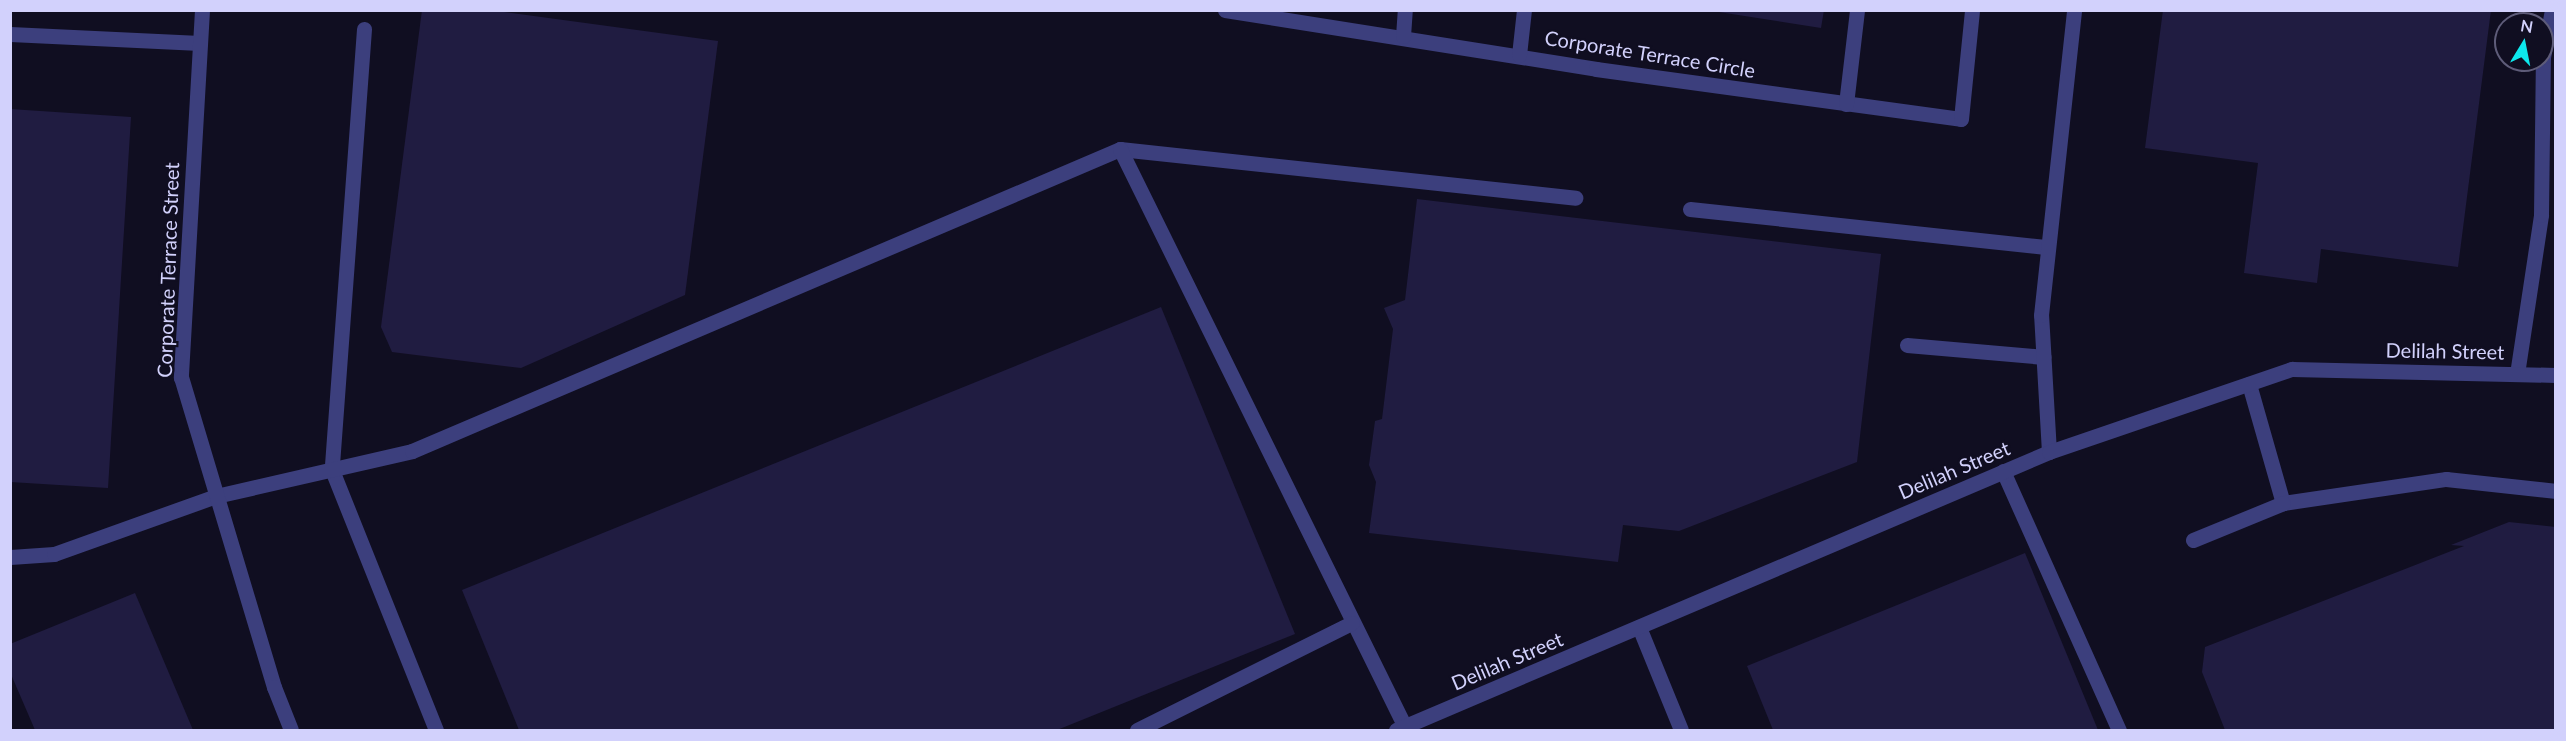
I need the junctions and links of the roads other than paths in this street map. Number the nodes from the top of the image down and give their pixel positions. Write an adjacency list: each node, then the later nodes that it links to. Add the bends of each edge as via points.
1 (202, 10): 12 (street, Corporate Terrace Street)
2 (1225, 10): 11 (street, Corporate Terrace Circle)
3 (1406, 10): 11 (street)
4 (1524, 10): 13 (street)
5 (1857, 10): 14 (street)
6 (1972, 10): 14 (street, Corporate Terrace Circle, via 1961,119)
7 (2074, 10): 18 (street)
8 (2552, 10): 21 (street, via 2543,57 2541,215)
9 (364, 29): 25 (street)
10 (10, 34): 12 (street)
11 (1403, 36): 13 (street, Corporate Terrace Circle)
12 (200, 43): 28 (street, Corporate Terrace Street, via 181,377)
13 (1519, 55): 14 (street, Corporate Terrace Circle)
14 (1846, 104)
15 (1120, 150): 16 (street); 25 (street, via 412,451); 32 (street)
16 (1575, 198)
17 (1690, 209): 18 (street)
18 (2048, 247): 20 (street, via 2041,315)
19 (1907, 345): 20 (street)
20 (2043, 357): 24 (street)
21 (2517, 374): 22 (street, Delilah Street); 23 (street, Delilah Street, via 2292,369)
22 (2556, 375)
23 (2249, 384): 24 (street, Delilah Street); 29 (street)
24 (2049, 452): 26 (street, Delilah Street)
25 (332, 470): 28 (street); 36 (street)
26 (2003, 471): 33 (street, Delilah Street); 39 (street)
27 (2556, 491): 29 (street, via 2446,479)
28 (216, 496): 31 (street, via 54,554); 35 (street, Corporate Terrace Street, via 274,687)
29 (2283, 503): 30 (street)
30 (2193, 540)
31 (10, 557)
32 (1352, 623): 34 (street); 37 (street)
33 (1639, 627): 34 (street, Delilah Street); 38 (street)
34 (1401, 729)
35 (291, 730)
36 (435, 730)
37 (1137, 730)
38 (1681, 730)
39 (2119, 730)

